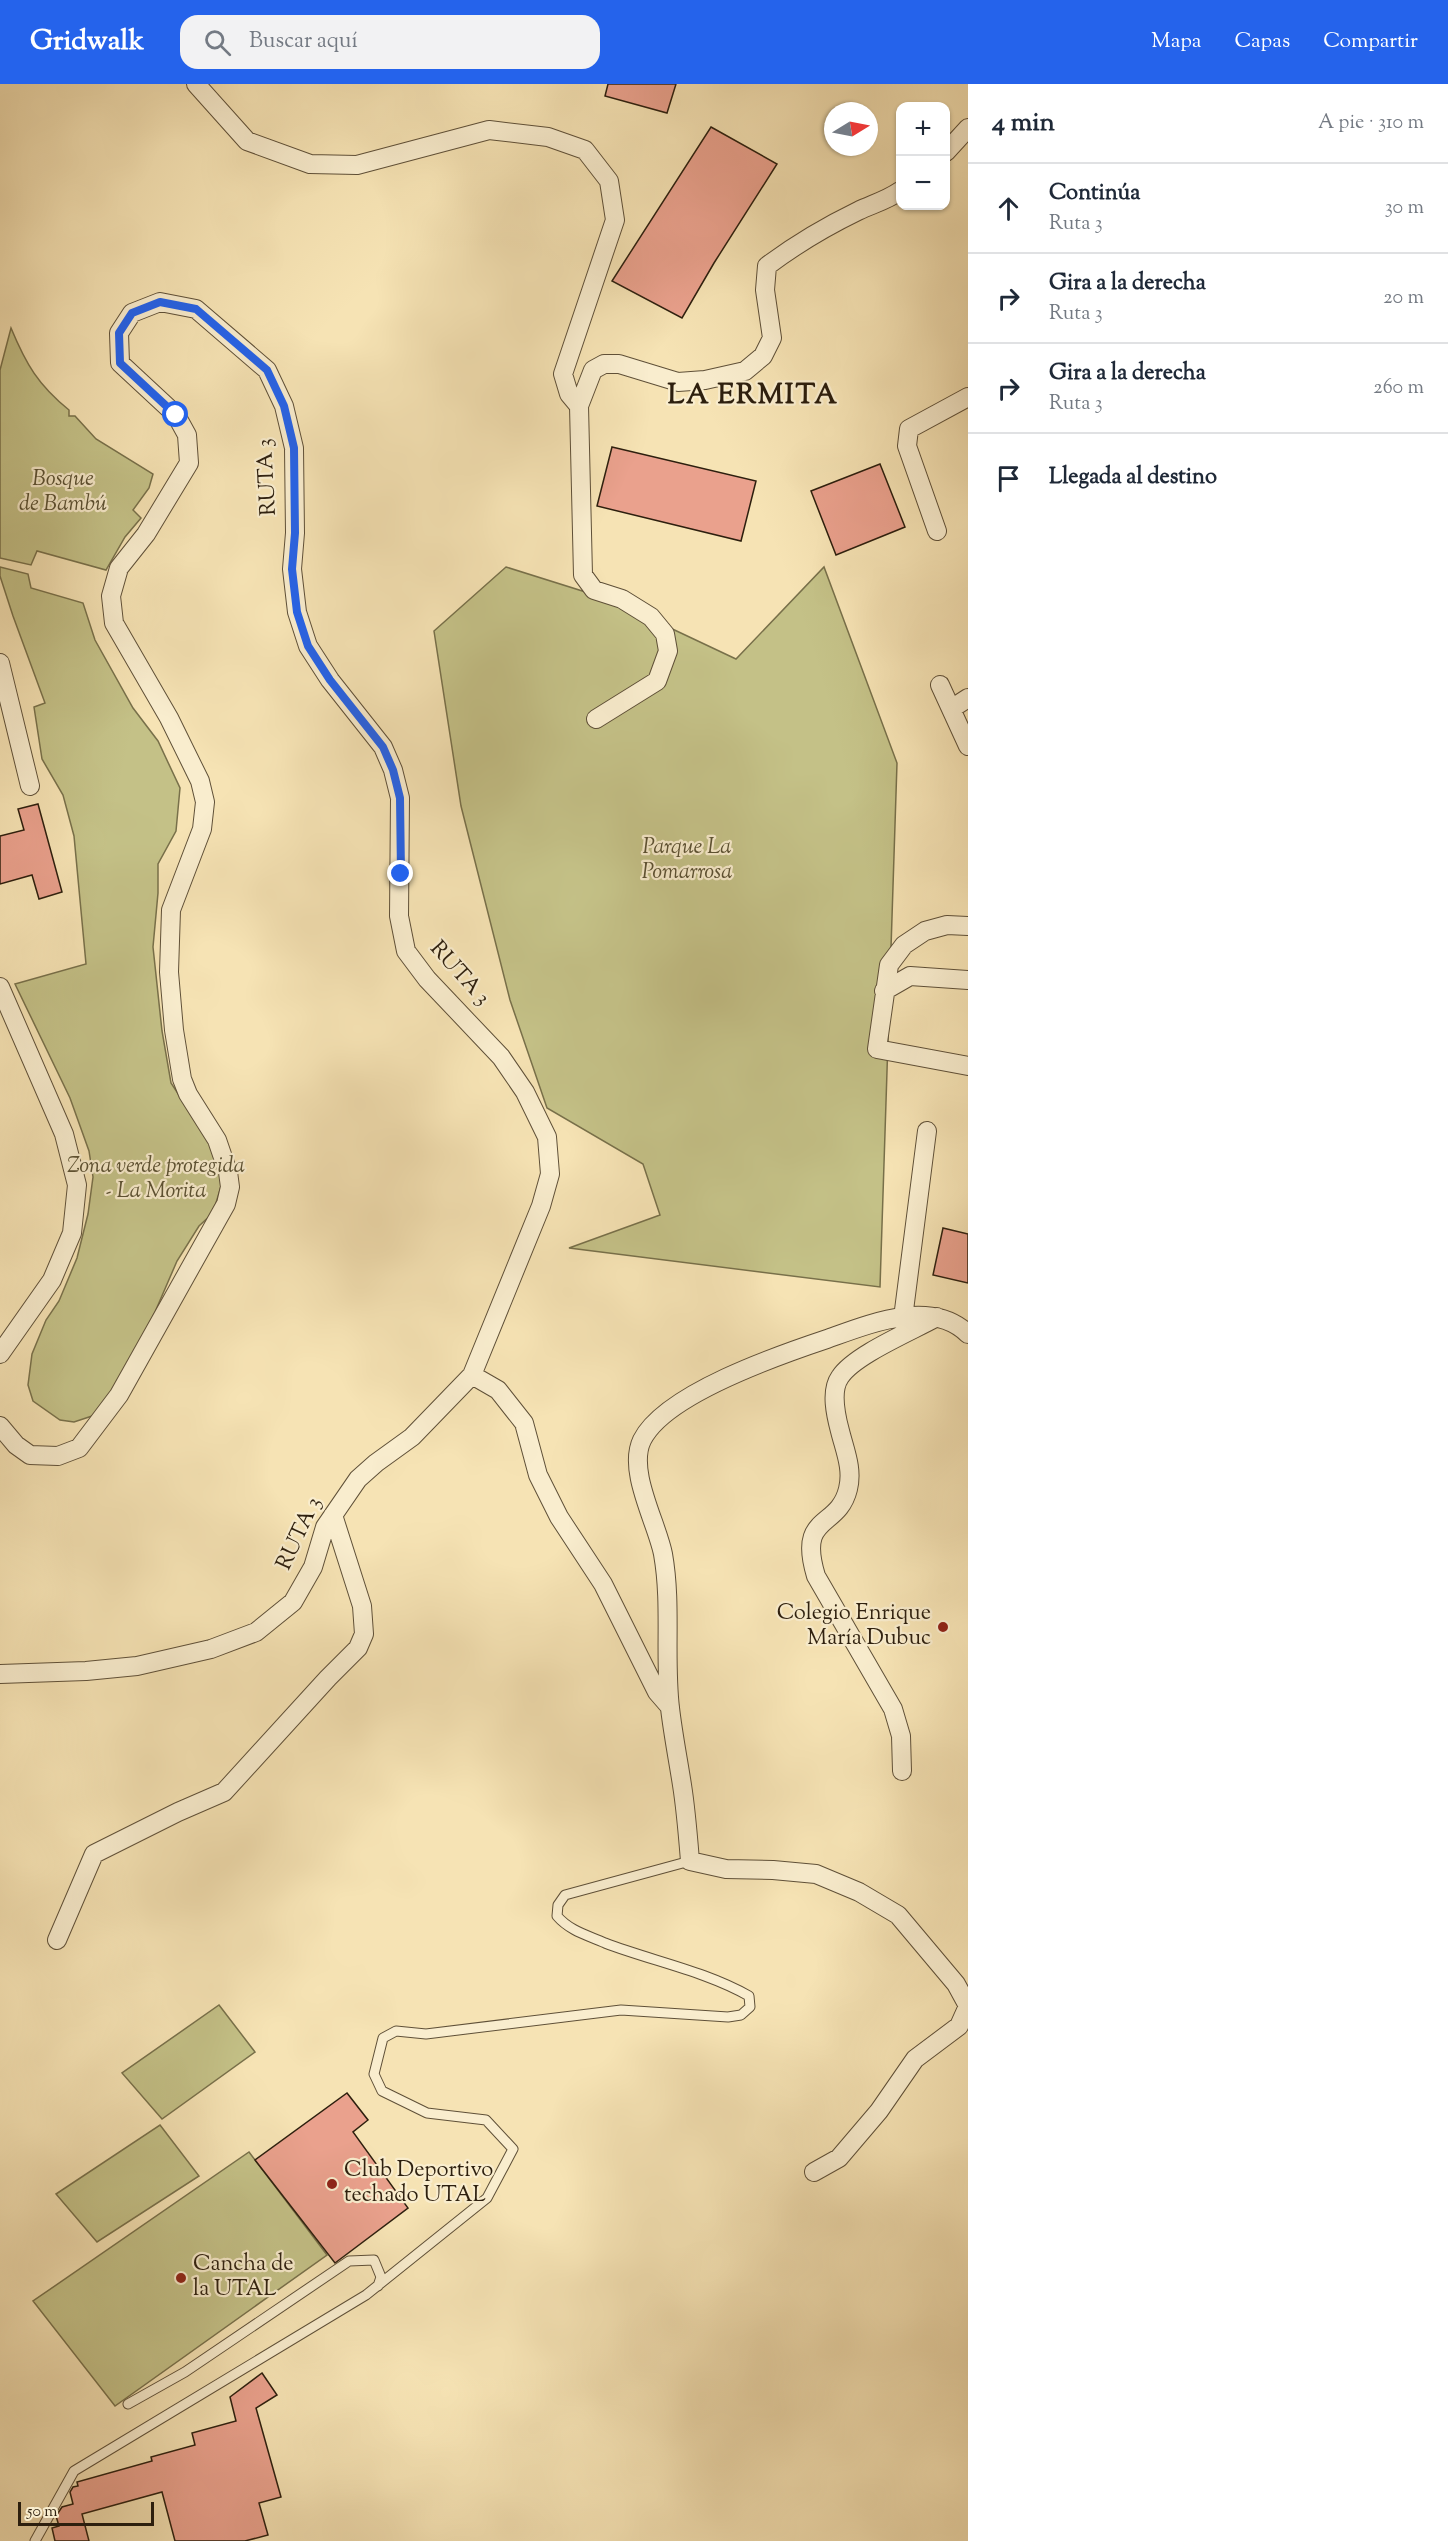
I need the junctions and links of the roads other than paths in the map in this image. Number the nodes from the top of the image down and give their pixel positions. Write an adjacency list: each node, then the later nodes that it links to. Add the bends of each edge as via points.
1 (196, 84): 6 (street, via 246,141 310,164 357,165 489,130 548,136 585,150 609,181 615,220 563,374 569,394)
2 (968, 128): 3 (street)
3 (950, 147)
4 (896, 194): 6 (street, via 796,245 767,266 765,290 772,338 763,356 745,371 678,382 634,367 604,364 593,370)
5 (968, 397): 7 (street, via 909,429 907,446)
6 (579, 406): 12 (street, via 583,575 594,590 622,598 651,617 665,634 668,651 657,681)
7 (937, 531)
8 (0, 663): 14 (street)
9 (940, 685): 11 (street)
10 (968, 698): 11 (street)
11 (951, 709): 13 (street)
12 (597, 719)
13 (968, 746)
14 (30, 786)
15 (968, 926): 18 (street, via 947,925 925,931 904,945 889,965)
16 (968, 980): 18 (street, via 910,976)
17 (0, 987): 24 (street, via 64,1134 77,1185 72,1233 52,1280)
18 (884, 991): 19 (street, via 877,1049)
19 (968, 1066)
20 (927, 1131): 22 (street)
21 (937, 1317): 22 (street); 23 (street); 30 (street, via 854,1362 838,1378 835,1416 851,1475 844,1503 820,1522 812,1535 811,1558 816,1575 893,1708 901,1736)
22 (903, 1318): 29 (street, via 854,1329 762,1362 677,1406 642,1441 638,1471 663,1554)
23 (968, 1334)
24 (0, 1354)
25 (472, 1375): 26 (street, RUTA 3, via 541,1206 550,1174 548,1137 501,1057 427,979 406,951 399,916 400,798 393,770 383,747 308,646 297,612 292,569 294,448 284,406 267,370 196,309 160,302 132,313 119,333 120,363 176,415 187,435 189,463 146,534 119,568 111,596 114,622 169,718 200,781 205,802 202,829 171,910 169,972 182,1079 217,1140 230,1187 226,1204 119,1395 79,1448 58,1456 30,1455); 27 (street, RUTA 3, via 412,1437 358,1479); 29 (street, via 498,1390 524,1423 538,1475 559,1517 603,1584 657,1692)
26 (0, 1426)
27 (333, 1515): 28 (street, RUTA 3, via 325,1527 313,1567 293,1602 256,1632 211,1649 137,1666); 32 (street, via 362,1606 364,1634 358,1648 224,1792 94,1854)
28 (0, 1674)
29 (670, 1707): 31 (street)
30 (902, 1772)
31 (690, 1861): 33 (street, via 726,1869 816,1874 859,1892 898,1915 950,1976 968,2006 960,2026 915,2059 879,2111 839,2158); 34 (lane, via 565,1895 557,1916 567,1928 730,1985 749,1996 750,2007 741,2015 621,2010 426,2034 396,2031 383,2038 374,2074 382,2091 427,2113 486,2120 513,2149 487,2198)
32 (57, 1940)
33 (814, 2172)
34 (378, 2286): 35 (lane, via 381,2277 374,2260 350,2261 185,2372); 36 (lane, via 288,2344 74,2470)
35 (128, 2404)
36 (35, 2541)

